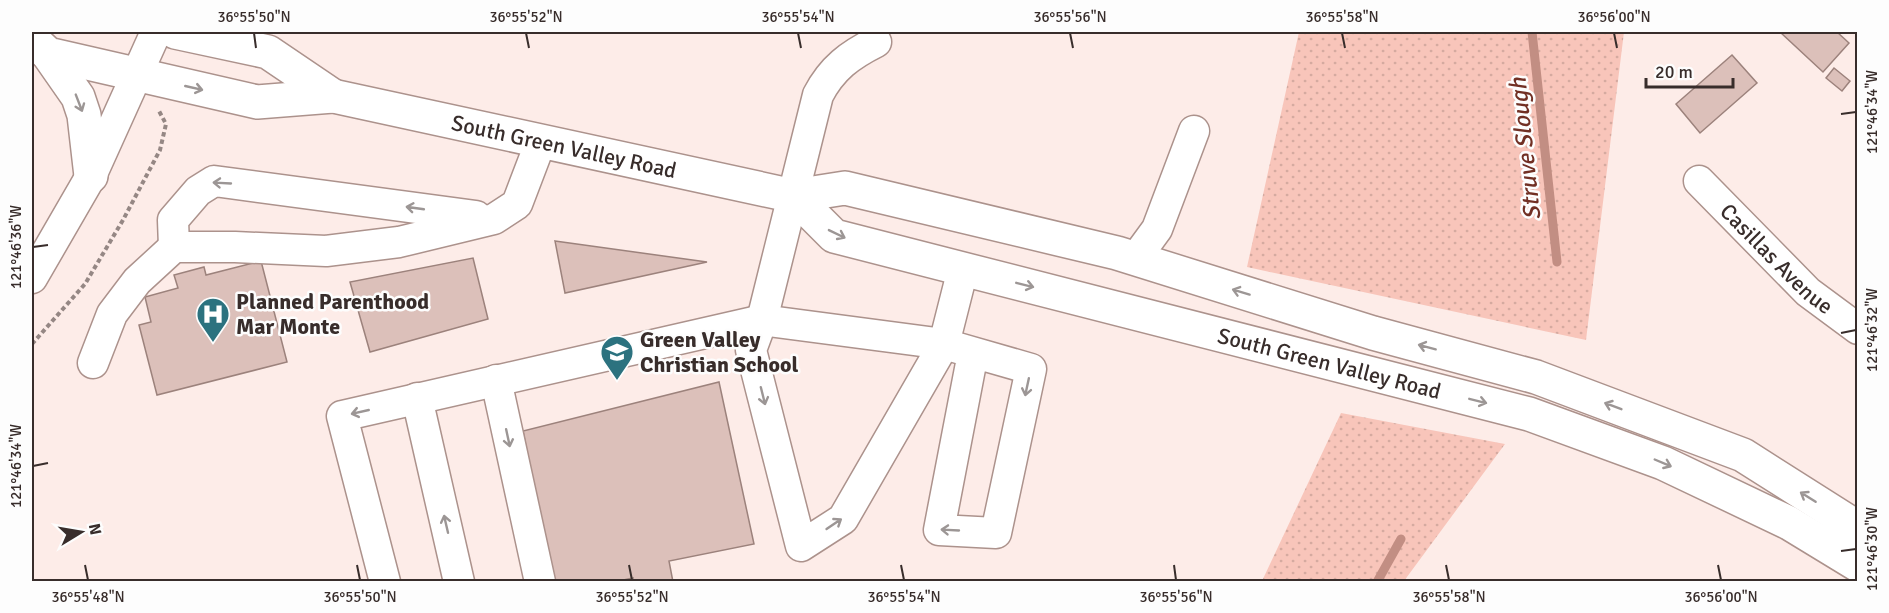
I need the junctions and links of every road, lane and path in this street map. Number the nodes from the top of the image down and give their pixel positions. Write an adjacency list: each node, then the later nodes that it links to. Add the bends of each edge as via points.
1 (156, 32): 6 (street)
2 (175, 32): 3 (main road, South Green Valley Road)
3 (259, 42): 7 (main road, South Green Valley Road)
4 (876, 42): 13 (street, via 845,60 824,84 813,110)
5 (40, 46): 6 (main road, South Green Valley Road); 11 (main road, one-way to 11, via 78,97)
6 (137, 75): 7 (main road, South Green Valley Road, one-way to 7, via 256,102); 11 (street)
7 (333, 96): 10 (main road, South Green Valley Road)
8 (166, 124): 21 (path, via 160,150 85,284)
9 (1194, 131): 16 (street, via 1157,229)
10 (541, 141): 13 (main road, South Green Valley Road); 14 (street, via 517,204)
11 (92, 176): 18 (street)
12 (1699, 181): 20 (street, Casillas Avenue, via 1808,292)
13 (794, 196): 16 (main road, South Green Valley Road, via 845,188); 17 (main road, South Green Valley Road, one-way to 17, via 834,236); 19 (street)
14 (494, 219): 15 (street, via 399,242 326,251); 15 (street, one-way to 15, via 214,182 198,190 173,220)
15 (174, 247): 24 (street, via 137,281 112,314)
16 (1135, 259): 27 (main road, South Green Valley Road, one-way to 16, via 1743,455 1536,377 1373,333)
17 (963, 269): 22 (street); 28 (main road, South Green Valley Road, one-way to 28, via 1529,414 1663,463 1789,523)
18 (32, 278)
19 (762, 320): 22 (street); 22 (street, one-way to 22, via 751,350 801,546 843,519); 25 (street)
20 (1857, 329)
21 (32, 344)
22 (944, 344): 23 (street)
23 (973, 352): 23 (street, one-way to 23, via 1031,369 996,533 939,530)
24 (93, 363)
25 (496, 380): 26 (street); 31 (street, one-way to 31)
26 (417, 398): 29 (street, one-way to 29, via 342,416); 30 (street, one-way to 26)
27 (1857, 528)
28 (1857, 566)
29 (385, 582)
30 (459, 582)
31 (540, 582)

